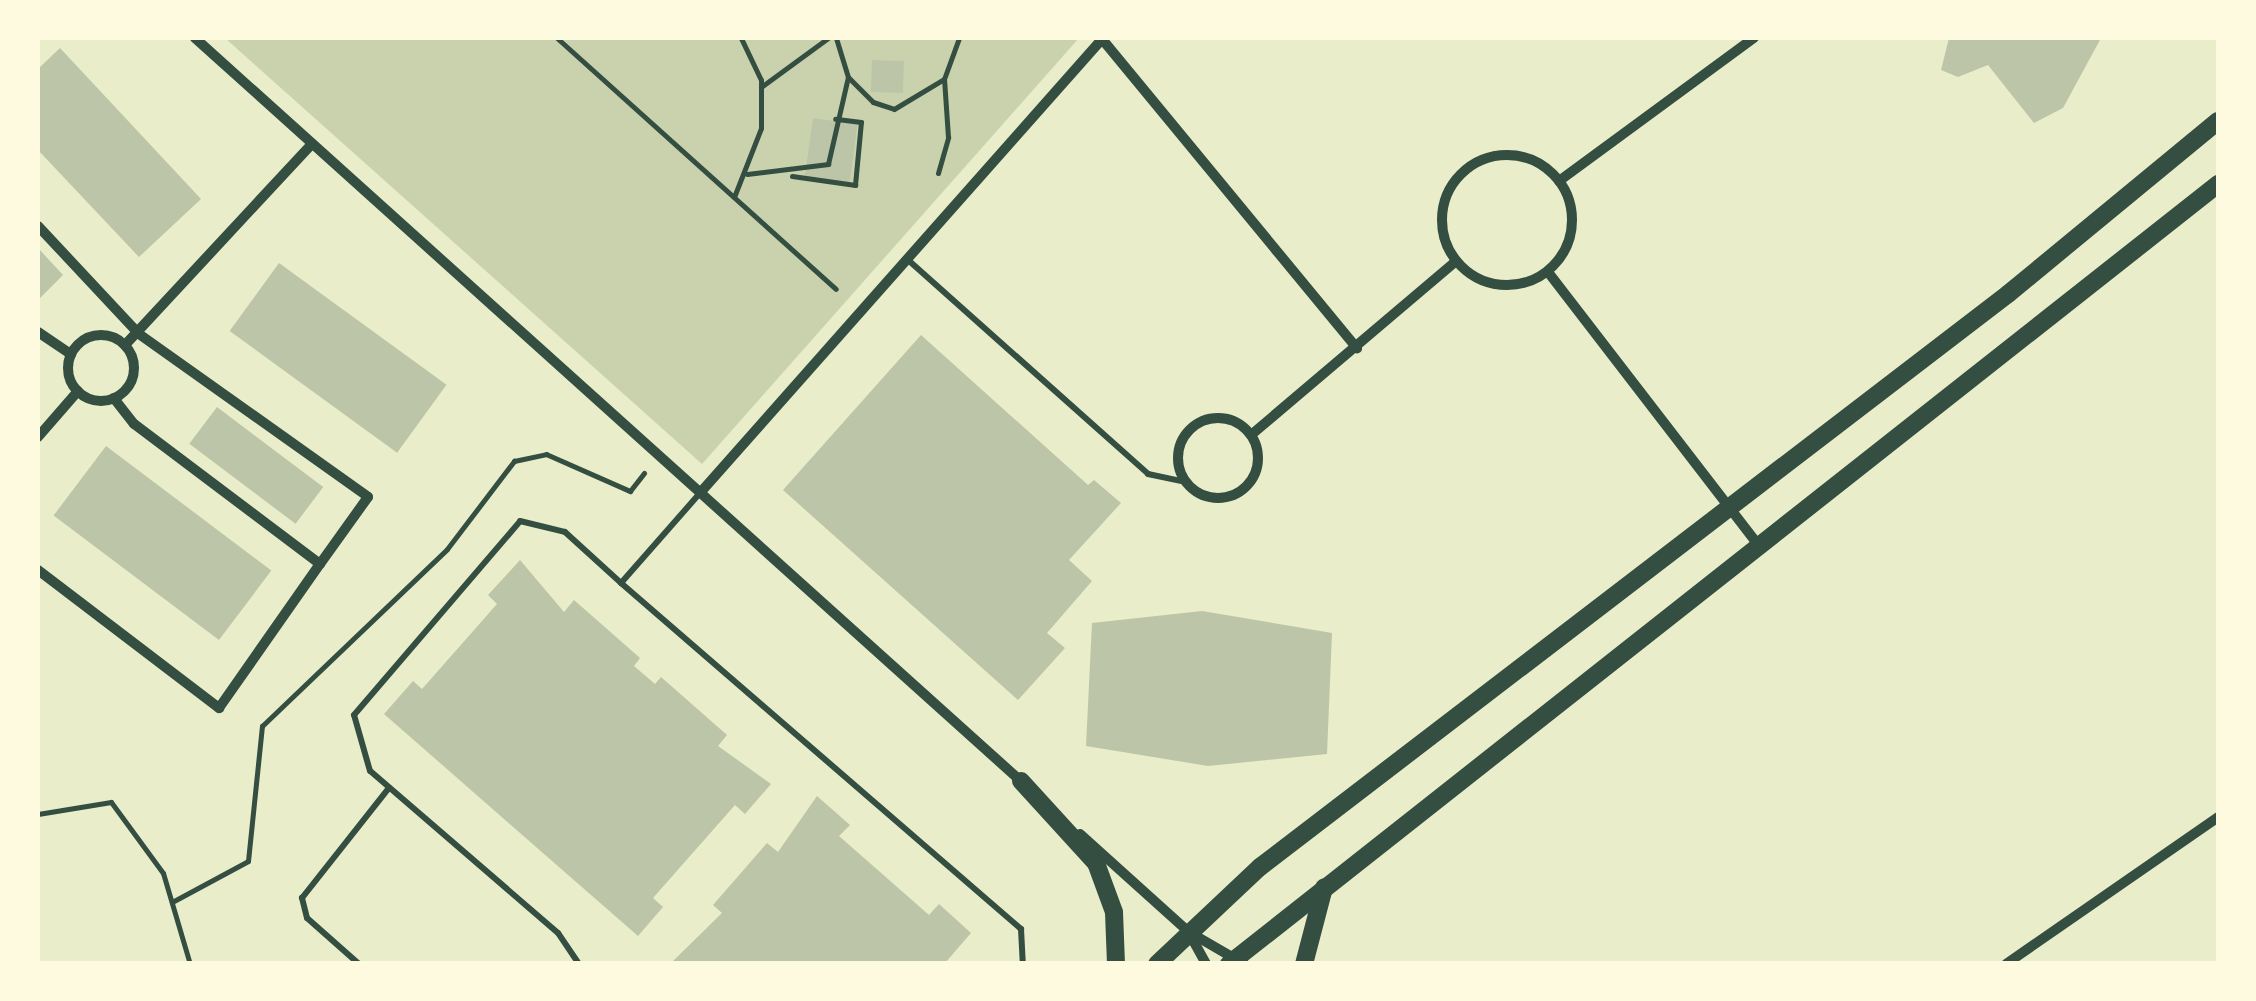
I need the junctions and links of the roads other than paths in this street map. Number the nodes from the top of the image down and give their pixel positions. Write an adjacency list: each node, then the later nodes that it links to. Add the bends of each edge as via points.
1 (194, 38): 5 (street)
2 (1102, 38): 9 (street); 15 (street)
3 (1754, 38): 6 (street)
4 (2218, 121): 23 (street)
5 (312, 144): 13 (street); 22 (street)
6 (1559, 181): 10 (street, via 1515,155 1472,164 1445,199 1442,220); 11 (street, via 1572,235)
7 (2218, 184): 24 (street)
8 (38, 226): 13 (street)
9 (906, 259): 21 (lane, via 1148,474); 22 (street)
10 (1456, 262): 11 (street, via 1490,284); 15 (street)
11 (1548, 272): 23 (street)
12 (38, 332): 16 (street)
13 (139, 334): 14 (street); 25 (street, via 368,497)
14 (124, 345): 16 (street, via 96,336); 18 (street, via 133,374)
15 (1357, 348): 19 (street)
16 (71, 354): 17 (street)
17 (78, 392): 18 (street); 20 (street)
18 (114, 398): 25 (street, via 134,424)
19 (1251, 436): 21 (street, via 1258,466 1242,492 1211,498); 21 (street, via 1225,419 1195,425 1178,452)
20 (38, 437)
21 (1185, 482)
22 (700, 493): 27 (lane); 28 (street)
23 (1728, 508): 24 (street); 32 (street)
24 (1760, 547): 31 (street)
25 (320, 564): 26 (street, via 219,708)
26 (38, 570)
27 (621, 582): 29 (lane, via 537,520 502,536 359,702 356,746); 36 (lane, via 1009,917 1020,928)
28 (1020, 781): 32 (street); 37 (street, via 1096,862 1114,912)
29 (389, 788): 34 (lane, via 302,898 307,918); 35 (lane, via 558,933)
30 (2218, 817): 41 (street)
31 (1326, 884): 33 (street); 40 (street, via 1305,931)
32 (1189, 932): 33 (street); 38 (street); 39 (street)
33 (1237, 961)
34 (359, 964)
35 (579, 964)
36 (1023, 964)
37 (1116, 964)
38 (1157, 964)
39 (1206, 964)
40 (1304, 964)
41 (2006, 964)

